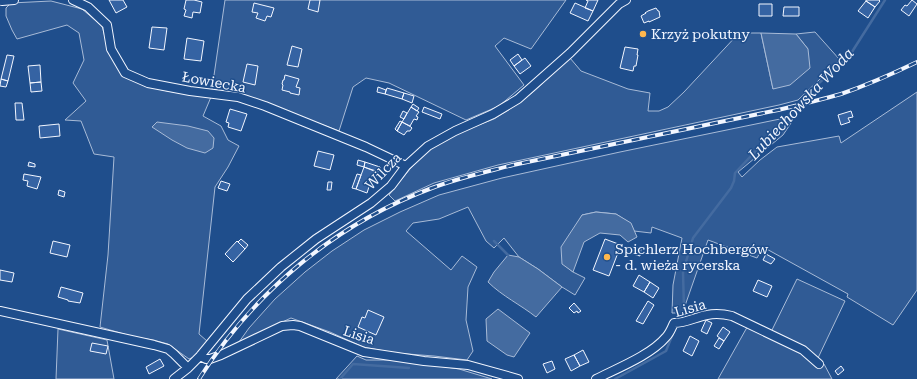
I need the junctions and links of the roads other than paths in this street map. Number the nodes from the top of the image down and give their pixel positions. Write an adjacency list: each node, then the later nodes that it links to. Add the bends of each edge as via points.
1 (14, 0): 4 (street)
2 (73, 0): 5 (street, Łowiecka, via 88,7 107,25 111,48 125,73 148,83 238,97 366,147)
3 (626, 0): 5 (street, Wilcza, via 518,99 493,114 440,138)
4 (2, 1)
5 (406, 166): 7 (street, Wilcza, via 391,186 371,203 316,238 272,275)
6 (0, 312): 9 (street, via 168,349)
7 (200, 356): 9 (street, Wilcza); 11 (street, Lisia, via 206,359 217,357 282,326 293,325 364,352 468,365)
8 (819, 364): 12 (street, Lisia, via 803,350 732,316 719,314 674,323 667,336 656,347)
9 (188, 368): 10 (street, Wilcza)
10 (174, 379)
11 (518, 379)
12 (596, 379)

